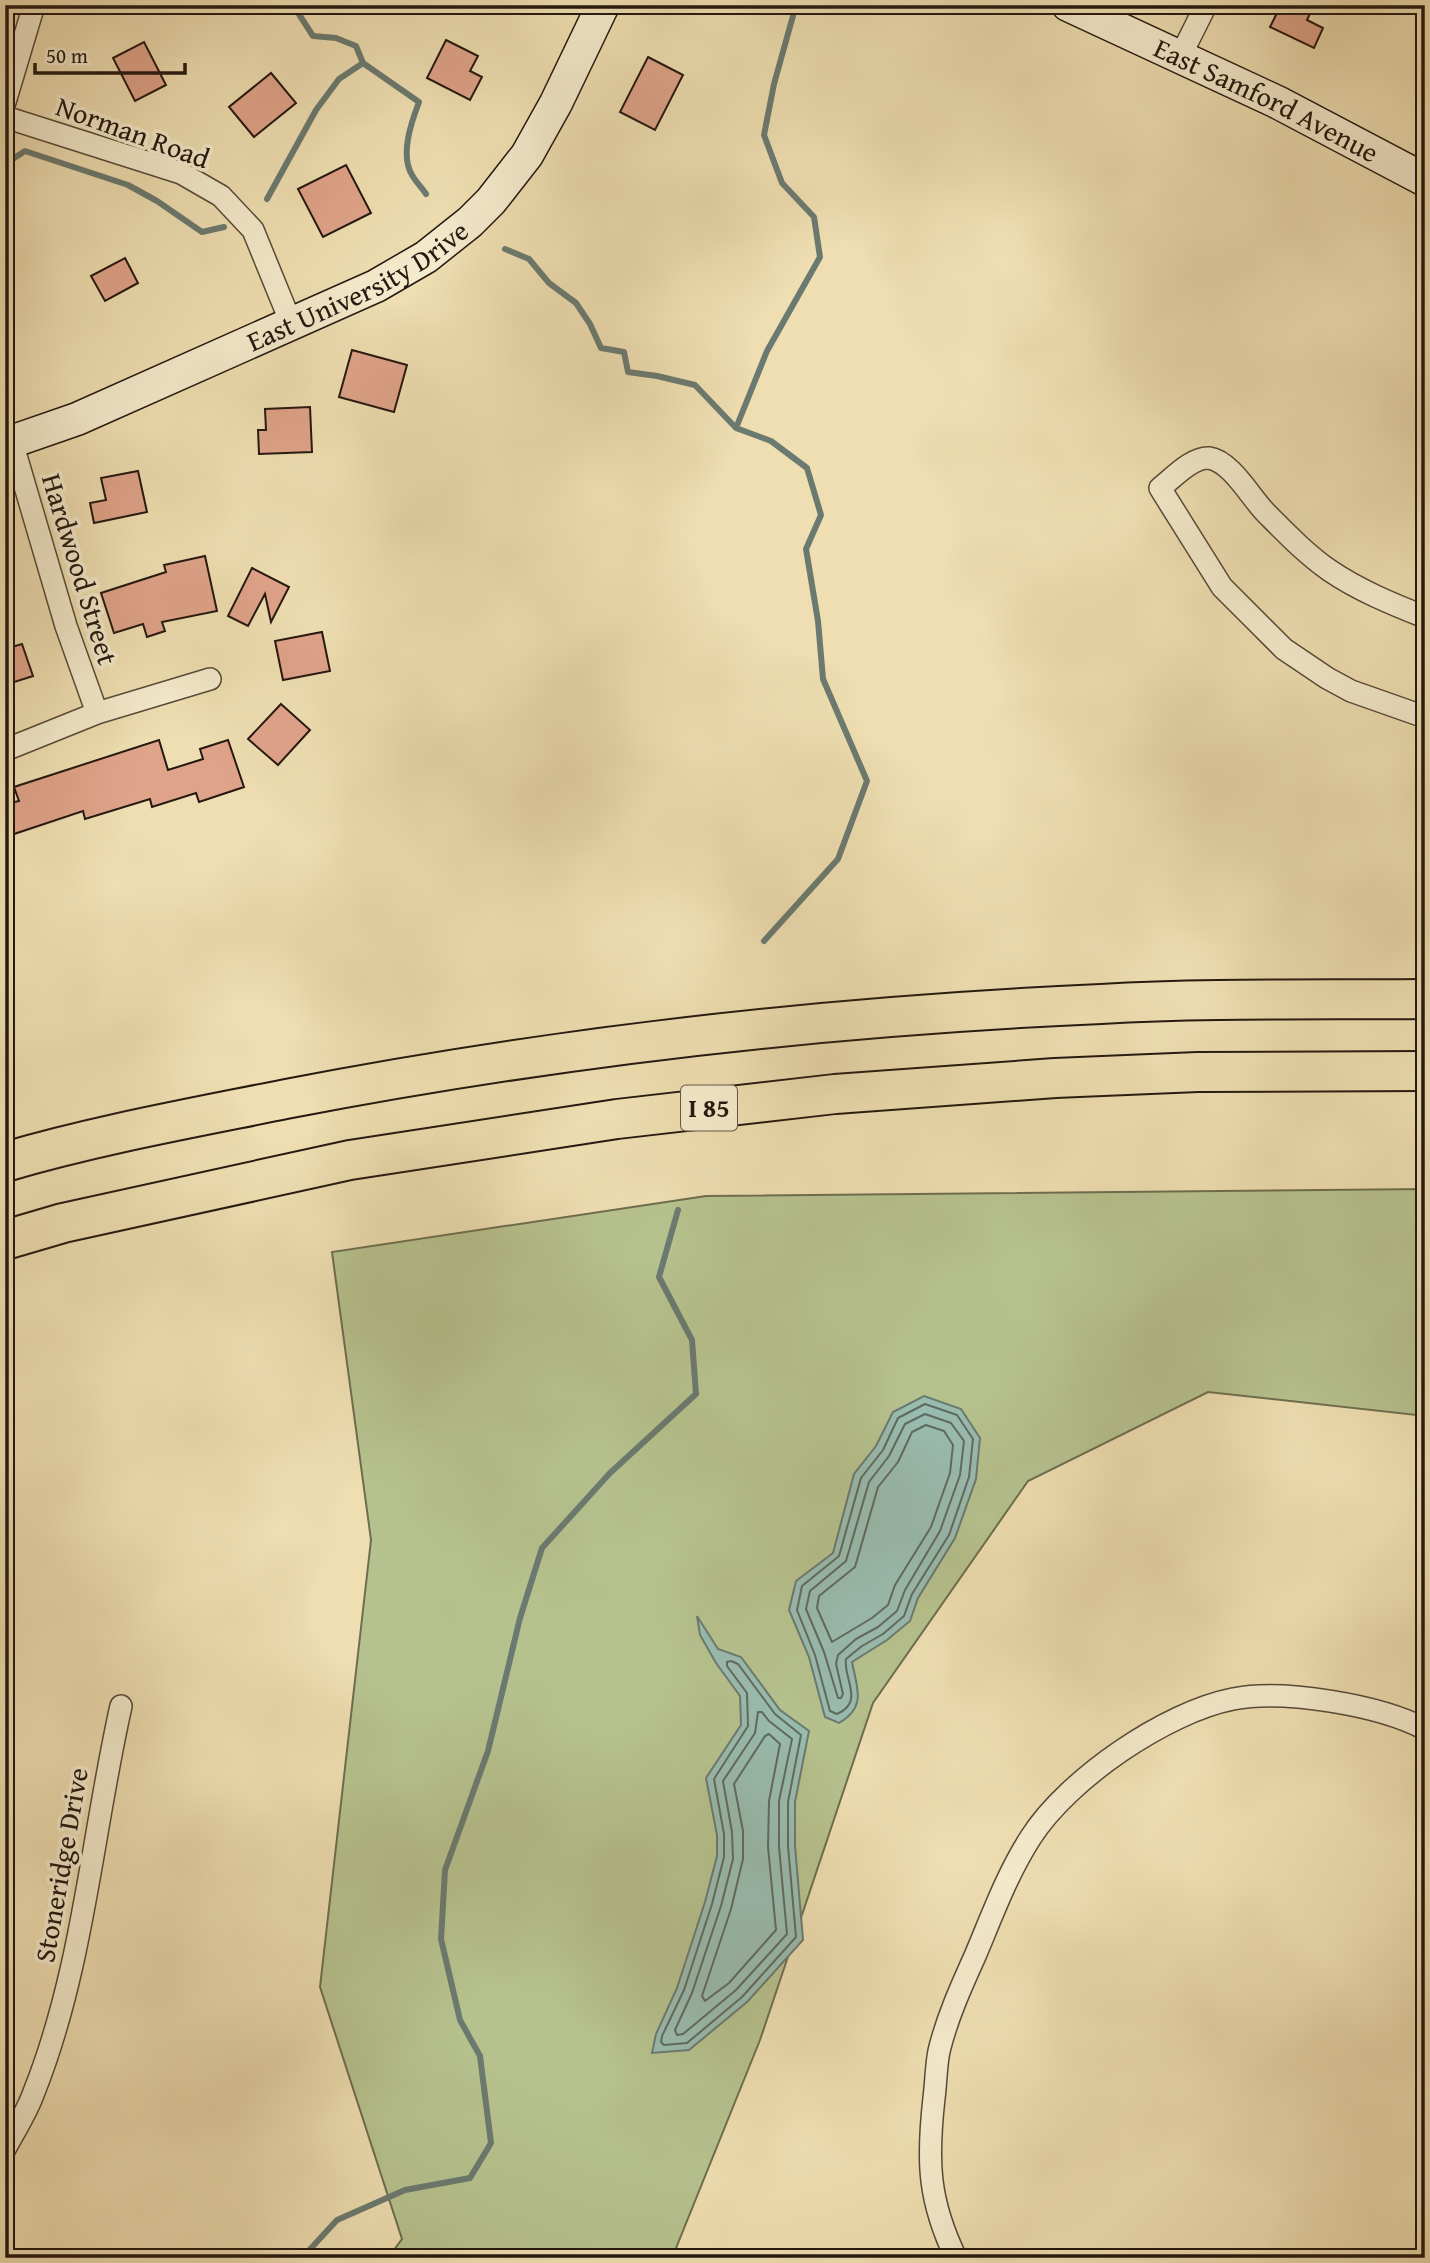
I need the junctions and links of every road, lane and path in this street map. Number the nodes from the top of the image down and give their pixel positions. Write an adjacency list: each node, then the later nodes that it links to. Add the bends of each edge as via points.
1 (34, 5): 6 (street)
2 (603, 5): 9 (main road, East University Drive, via 543,130 484,208 449,240 401,273)
3 (1068, 5): 5 (main road, East Samford Avenue)
4 (1206, 5): 5 (street)
5 (1180, 57): 8 (main road, East Samford Avenue)
6 (5, 102)
7 (5, 117): 9 (street, Norman Road, via 181,173 221,196 253,230)
8 (1425, 180)
9 (291, 323): 10 (main road, East University Drive, via 77,419)
10 (8, 443): 13 (street, Hardwood Street)
11 (1425, 617): 14 (street, via 1384,601 1329,570 1218,461 1194,462 1160,488 1222,587 1284,649 1351,691)
12 (210, 679): 13 (street)
13 (97, 713): 15 (street)
14 (1425, 717)
15 (5, 750)
16 (1425, 999): 18 (highway, via 1103,1003 842,1020 664,1039 375,1082 174,1121)
17 (1425, 1070): 19 (highway, I 85, via 1055,1078 835,1094 617,1119 350,1160 62,1223)
18 (5, 1162)
19 (5, 1240)
20 (121, 1706): 22 (street, Stoneridge Drive, via 74,1961 33,2094)
21 (1425, 1729): 23 (street, via 1367,1709 1300,1698 1230,1700 1142,1737 1062,1799 1032,1835 1009,1877 939,2051 929,2144 932,2192)
22 (5, 2149)
23 (956, 2258)

